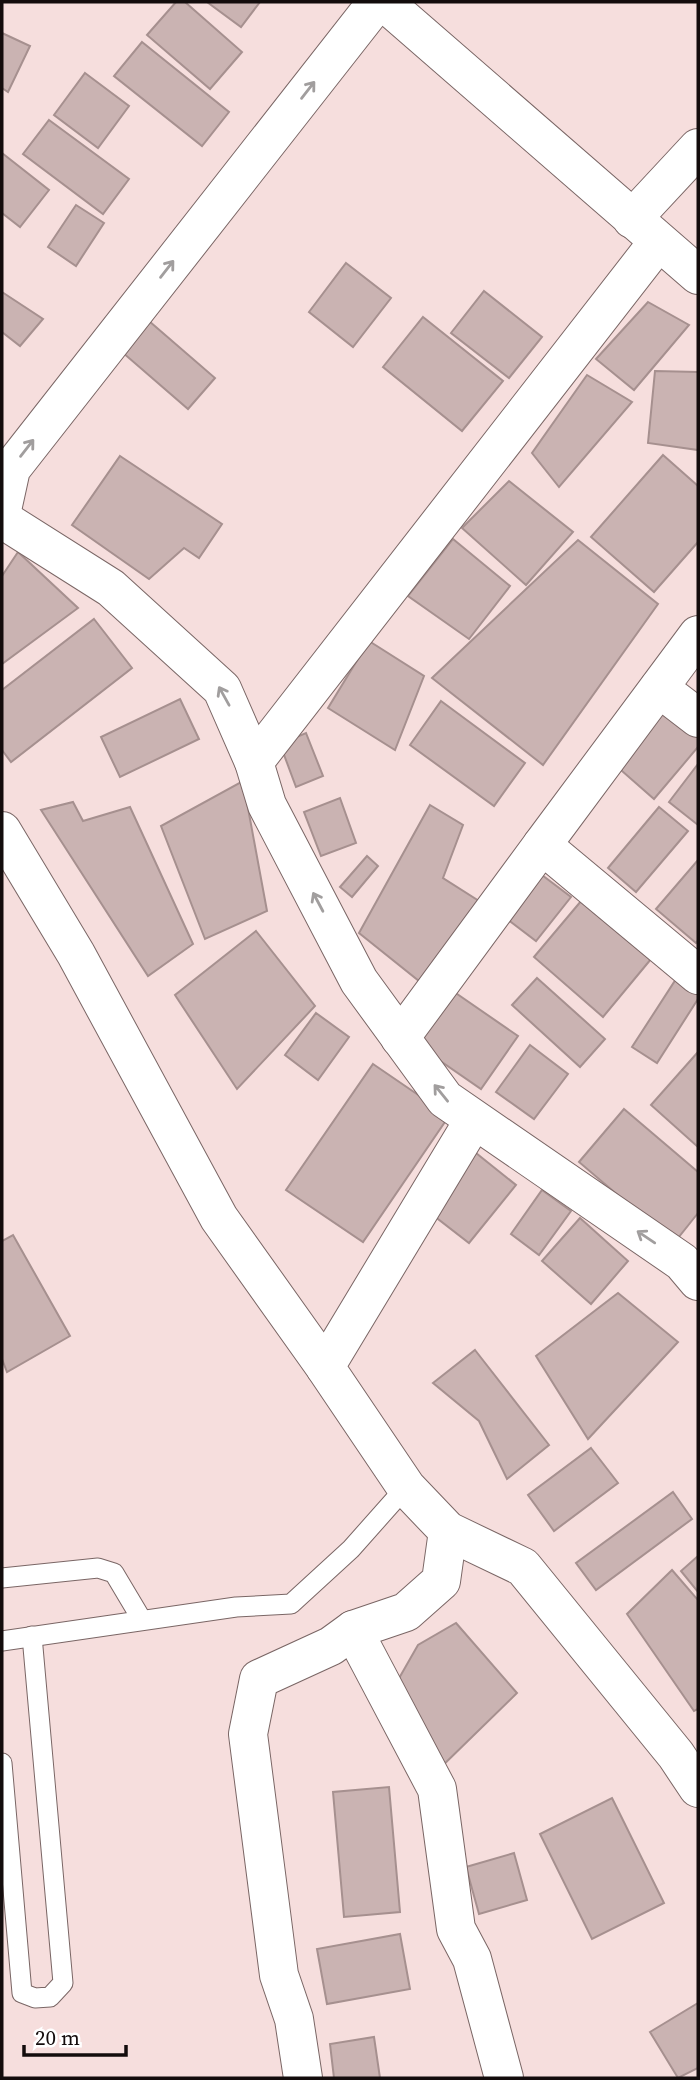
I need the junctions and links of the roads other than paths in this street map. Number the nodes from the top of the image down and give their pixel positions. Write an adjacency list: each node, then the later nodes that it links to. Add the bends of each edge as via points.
1 (377, 2): 6 (street, one-way to 1, via 11,469)
2 (384, 2): 4 (street)
3 (698, 148): 4 (street)
4 (645, 230): 5 (street); 11 (street)
5 (698, 275)
6 (2, 510)
7 (2, 519): 11 (street, one-way to 7, via 222,689 111,588)
8 (698, 635): 9 (street)
9 (659, 688): 10 (street); 13 (street)
10 (698, 718)
11 (254, 762): 15 (street, one-way to 11, via 359,981 267,805)
12 (2, 831): 18 (street, via 76,954 219,1218)
13 (542, 845): 14 (street); 15 (street)
14 (698, 975)
15 (400, 1038): 16 (street, one-way to 15, via 444,1100)
16 (474, 1120): 17 (street, one-way to 16, via 682,1262); 18 (street)
17 (698, 1281)
18 (325, 1367): 19 (street)
19 (406, 1487): 20 (street); 22 (lane, via 351,1549 291,1604)
20 (448, 1531): 23 (street, via 441,1581 406,1612); 27 (street, via 523,1567)
21 (2, 1578): 22 (lane, via 97,1568 114,1573)
22 (142, 1619): 24 (lane)
23 (354, 1630): 28 (street, via 331,1646 259,1679 248,1734 279,1975 294,2020); 29 (street, via 437,1789 456,1929 472,1959)
24 (32, 1636): 25 (lane); 26 (lane, via 63,1983 50,1997 22,1993)
25 (2, 1641)
26 (2, 1763)
27 (698, 1788)
28 (303, 2078)
29 (504, 2078)

